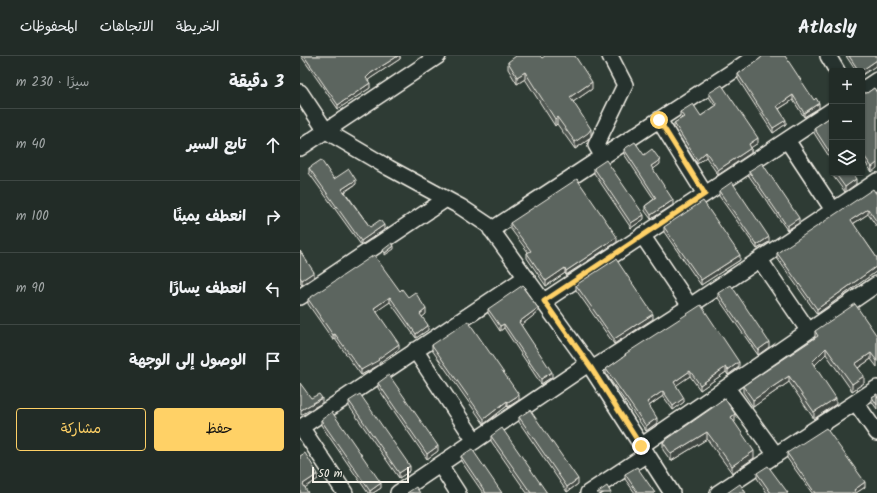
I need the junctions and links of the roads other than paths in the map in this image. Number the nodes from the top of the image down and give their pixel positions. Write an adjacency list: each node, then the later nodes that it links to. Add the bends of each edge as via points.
1 (438, 56): 11 (street)
2 (610, 56): 14 (street, via 626,85 596,145)
3 (756, 56): 10 (street)
4 (828, 56): 5 (street)
5 (835, 68)
6 (877, 80): 7 (street)
7 (865, 88)
8 (300, 92): 11 (street)
9 (829, 112): 12 (street)
10 (659, 120): 14 (street); 16 (street)
11 (326, 131): 13 (street); 17 (street)
12 (787, 140): 16 (street); 18 (street)
13 (300, 148)
14 (603, 157): 19 (street)
15 (877, 181): 18 (street)
16 (705, 194): 20 (street)
17 (446, 199): 19 (street, via 488,225); 24 (street)
18 (834, 210): 21 (street)
19 (491, 230): 22 (street)
20 (642, 235): 25 (street); 26 (street)
21 (760, 260): 26 (street); 27 (street)
22 (526, 277): 25 (street); 28 (street)
23 (877, 284): 27 (street)
24 (300, 297)
25 (544, 301): 29 (street)
26 (690, 306): 29 (street)
27 (808, 330): 30 (street)
28 (416, 350): 33 (street); 35 (street)
29 (590, 367): 35 (street); 36 (street)
30 (727, 388): 36 (street); 37 (street)
31 (877, 388): 32 (street)
32 (856, 403): 34 (street); 37 (street)
33 (300, 428): 39 (street)
34 (877, 433)
35 (475, 441): 38 (street)
36 (644, 450): 42 (street); 43 (street)
37 (776, 455): 44 (street)
38 (440, 465): 40 (street); 41 (street)
39 (345, 493)
40 (398, 493)
41 (458, 493)
42 (588, 493)
43 (672, 493)
44 (718, 493)

